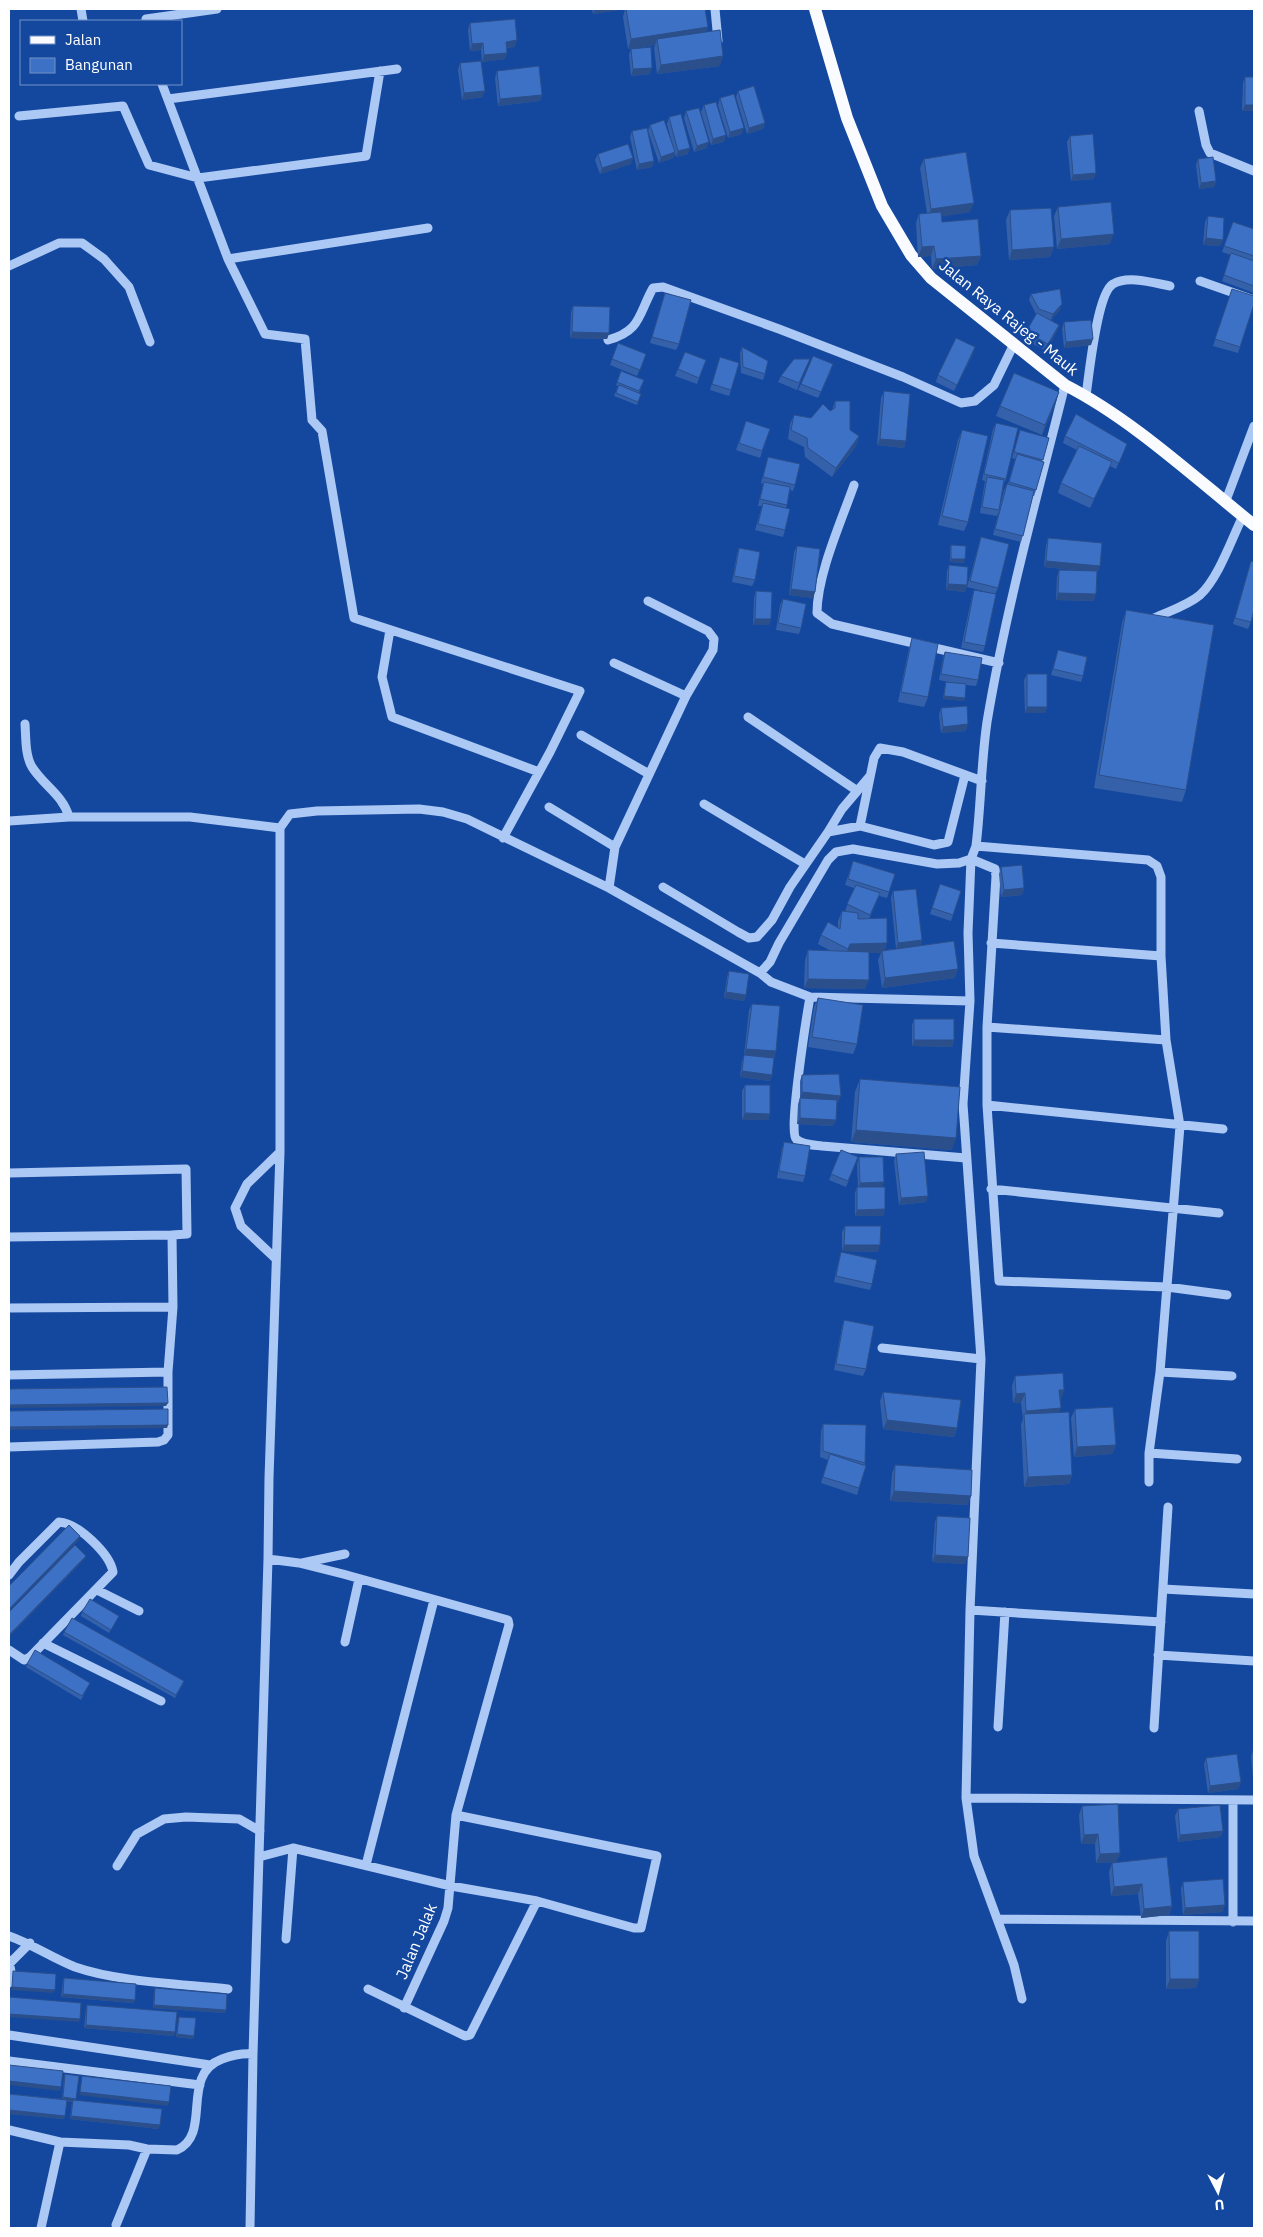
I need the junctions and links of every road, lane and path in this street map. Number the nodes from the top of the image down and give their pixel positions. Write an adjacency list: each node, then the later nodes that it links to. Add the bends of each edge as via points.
1 (147, 9): 5 (street)
2 (217, 9): 5 (street)
3 (715, 9): 6 (street)
4 (814, 9): 23 (main road, Jalan Raya Rajeg - Mauk, via 847,118 896,233 931,278)
5 (145, 20)
6 (719, 47)
7 (396, 69): 8 (street)
8 (380, 71): 10 (street); 14 (street, via 366,156)
9 (162, 85): 10 (street)
10 (168, 99): 14 (street)
11 (1199, 111): 13 (street, via 1210,152)
12 (19, 116): 14 (street, via 123,106 149,166)
13 (1254, 171)
14 (198, 178): 16 (street)
15 (428, 228): 16 (street)
16 (228, 259): 33 (street, via 265,334 305,339 312,420 322,431 354,618)
17 (9, 266): 22 (street, via 59,244 82,243 104,259 129,287)
18 (1200, 281): 20 (street)
19 (1170, 286): 25 (street, via 1124,280 1107,289)
20 (1254, 300)
21 (608, 340): 23 (street, via 633,328 654,288 662,287 779,329 962,403 975,401 994,385)
22 (150, 342)
23 (1014, 344): 24 (main road, Jalan Raya Rajeg - Mauk)
24 (1065, 385): 25 (main road, Jalan Raya Rajeg - Mauk); 35 (street, via 1020,557)
25 (1086, 396): 28 (main road, Jalan Raya Rajeg - Mauk, via 1144,437)
26 (1254, 426): 28 (street)
27 (854, 485): 35 (street, via 824,573 817,613 832,624)
28 (1225, 503): 29 (main road, Jalan Raya Rajeg - Mauk)
29 (1243, 516): 30 (main road, Jalan Raya Rajeg - Mauk); 32 (street, via 1212,580 1200,595)
30 (1254, 525)
31 (648, 600): 36 (street, via 708,631 714,639 713,650)
32 (1154, 618)
33 (390, 630): 40 (street, via 382,677 392,717); 40 (street, via 580,691)
34 (614, 663): 36 (street)
35 (998, 663): 44 (street, via 987,723)
36 (686, 696): 41 (street)
37 (748, 717): 45 (street)
38 (25, 724): 48 (street, via 31,766 63,801)
39 (581, 735): 41 (street)
40 (539, 772): 53 (street)
41 (649, 774): 55 (street)
42 (965, 775): 43 (street, via 882,747 877,752); 44 (street); 50 (street, via 948,842 934,845)
43 (870, 776): 45 (street); 50 (street)
44 (982, 781): 54 (street)
45 (856, 790): 52 (street)
46 (704, 804): 57 (street)
47 (549, 807): 55 (street)
48 (69, 817): 49 (street); 51 (street, via 190,817)
49 (9, 821)
50 (860, 826): 52 (street)
51 (280, 828): 53 (street, via 290,814 388,808 442,812 466,819); 70 (street)
52 (828, 832): 57 (street)
53 (503, 838): 59 (street)
54 (976, 846): 56 (street); 61 (street, via 1140,858 1153,863 1161,877)
55 (615, 847): 59 (street)
56 (971, 859): 60 (street, via 995,869); 62 (street, via 937,864 854,849 836,852 778,943 770,962); 64 (street)
57 (805, 864): 58 (street, via 772,920 757,938 749,938)
58 (663, 887)
59 (609, 888): 62 (street)
60 (992, 943): 61 (street); 65 (street)
61 (1161, 956): 66 (street)
62 (760, 973): 63 (street, via 771,982)
63 (810, 997): 64 (street); 71 (street, via 795,1108 793,1135 796,1140 822,1146)
64 (970, 1001): 71 (street, via 963,1104)
65 (987, 1027): 66 (street); 67 (street)
66 (1166, 1040): 68 (street)
67 (987, 1105): 68 (street); 73 (street)
68 (1180, 1126): 69 (street); 74 (street)
69 (1223, 1129)
70 (280, 1152): 78 (street); 78 (street, via 247,1184 235,1208 241,1226)
71 (966, 1158): 84 (street)
72 (9, 1173): 76 (street, via 186,1169 188,1234)
73 (991, 1189): 74 (street); 79 (street, via 999,1281)
74 (1174, 1207): 75 (street); 79 (street)
75 (1220, 1212)
76 (172, 1235): 77 (street); 82 (street)
77 (9, 1237)
78 (275, 1258): 95 (street)
79 (1167, 1287): 80 (street); 86 (street)
80 (1227, 1295)
81 (9, 1308): 82 (street)
82 (173, 1308): 85 (street)
83 (882, 1348): 84 (street)
84 (981, 1358): 103 (street)
85 (168, 1372): 87 (street); 89 (street, via 168,1435 164,1440)
86 (1160, 1372): 88 (street); 90 (street)
87 (9, 1375)
88 (1232, 1376)
89 (9, 1447)
90 (1149, 1453): 91 (street); 92 (street)
91 (1236, 1459)
92 (1149, 1482)
93 (1168, 1508): 99 (street)
94 (345, 1554): 96 (street)
95 (268, 1559): 96 (street); 119 (street)
96 (300, 1563): 98 (street, Jalan Jalak)
97 (9, 1575): 100 (street, via 59,1522 66,1523 89,1538 112,1562 113,1572)
98 (359, 1579): 102 (street, Jalan Jalak); 107 (street)
99 (1163, 1589): 101 (street); 106 (street)
100 (97, 1590): 104 (street); 108 (street)
101 (1254, 1594)
102 (434, 1600): 118 (street, Jalan Jalak, via 505,1619 509,1625); 122 (street)
103 (970, 1610): 105 (street); 115 (street)
104 (139, 1611)
105 (1005, 1612): 106 (street); 113 (street)
106 (1160, 1622): 110 (street)
107 (345, 1642)
108 (43, 1643): 109 (street, via 24,1660); 112 (street)
109 (9, 1650)
110 (1158, 1655): 111 (street); 114 (street)
111 (1254, 1661)
112 (161, 1701)
113 (998, 1726)
114 (1154, 1728)
115 (966, 1798): 116 (street); 126 (street, via 974,1856)
116 (1234, 1800): 117 (street); 128 (street)
117 (1254, 1800)
118 (456, 1815): 124 (street, Jalan Jalak); 125 (street, via 656,1856 658,1859 641,1928)
119 (260, 1831): 121 (street); 123 (street, via 239,1819 164,1820 137,1834)
120 (293, 1848): 121 (street); 122 (street); 130 (street)
121 (259, 1857): 139 (street)
122 (366, 1865): 124 (street)
123 (117, 1866)
124 (451, 1886): 125 (street); 137 (street, Jalan Jalak, via 444,1921)
125 (537, 1901): 137 (street, via 470,2035 465,2036)
126 (999, 1919): 128 (street); 136 (street)
127 (1254, 1921): 128 (street)
128 (1233, 1922)
129 (9, 1936): 131 (street)
130 (286, 1938)
131 (30, 1943): 132 (street); 134 (street, via 75,1967)
132 (10, 1962): 133 (street)
133 (9, 1983)
134 (228, 1989)
135 (368, 1989): 137 (street)
136 (1022, 1999)
137 (404, 2008)
138 (9, 2035): 141 (street)
139 (253, 2054): 141 (street, via 235,2054); 148 (street)
140 (9, 2061): 142 (street)
141 (210, 2065): 142 (street, via 202,2074)
142 (200, 2085): 145 (street, via 194,2126 186,2144 177,2150)
143 (9, 2130): 144 (street)
144 (60, 2142): 145 (street, via 129,2145); 147 (street)
145 (147, 2149): 146 (street)
146 (116, 2225)
147 (41, 2228)
148 (250, 2228)

